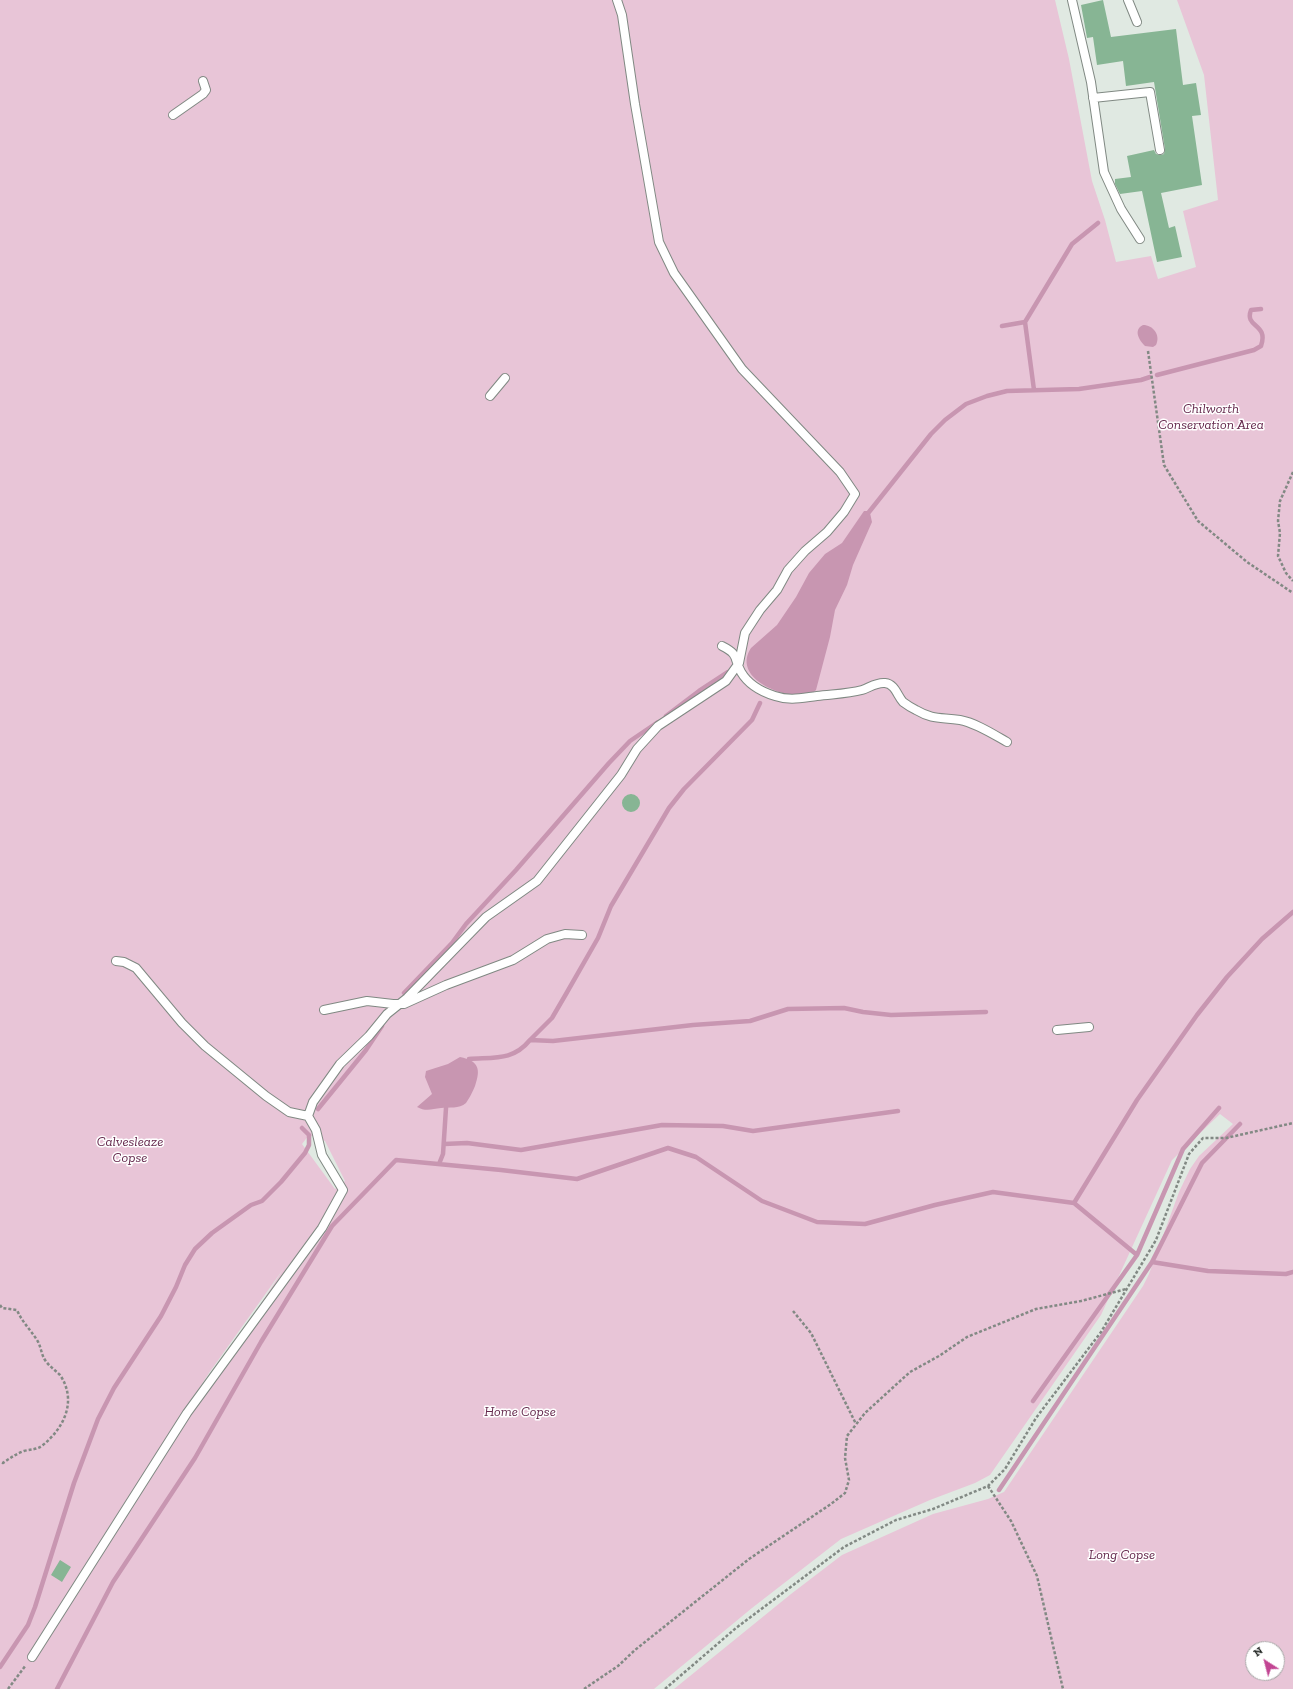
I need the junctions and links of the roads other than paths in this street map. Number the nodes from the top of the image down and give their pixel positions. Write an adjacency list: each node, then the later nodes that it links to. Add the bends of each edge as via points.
1 (617, 0): 13 (lane, via 623,22 659,242 674,273 742,369 840,472 855,494 827,532 788,570 777,590 760,610 746,633)
2 (1072, 0): 6 (lane)
3 (1128, 0): 4 (lane)
4 (1137, 22)
5 (203, 81): 7 (lane, via 206,90 203,94)
6 (1093, 98): 8 (lane, via 1150,92); 9 (lane, via 1104,172 1121,209)
7 (173, 115)
8 (1160, 150)
9 (1140, 239)
10 (505, 378): 11 (lane)
11 (490, 396)
12 (722, 646): 13 (lane, via 735,654)
13 (738, 664): 14 (lane, via 749,682 761,690 787,700 850,693 885,683 898,692 903,701 931,718 961,720); 17 (lane, via 726,681 658,726 637,749 621,775 537,881 486,917)
14 (1007, 742)
15 (582, 935): 17 (lane, via 566,934 547,939 502,964)
16 (116, 960): 21 (lane, via 136,968 205,1046 266,1096 289,1112)
17 (399, 1004): 18 (lane, via 367,1001); 21 (lane, via 340,1064 313,1102)
18 (324, 1010)
19 (1089, 1028): 20 (lane)
20 (1057, 1030)
21 (308, 1116): 22 (lane, via 316,1130 322,1155 343,1190 322,1228 186,1413)
22 (32, 1657)

